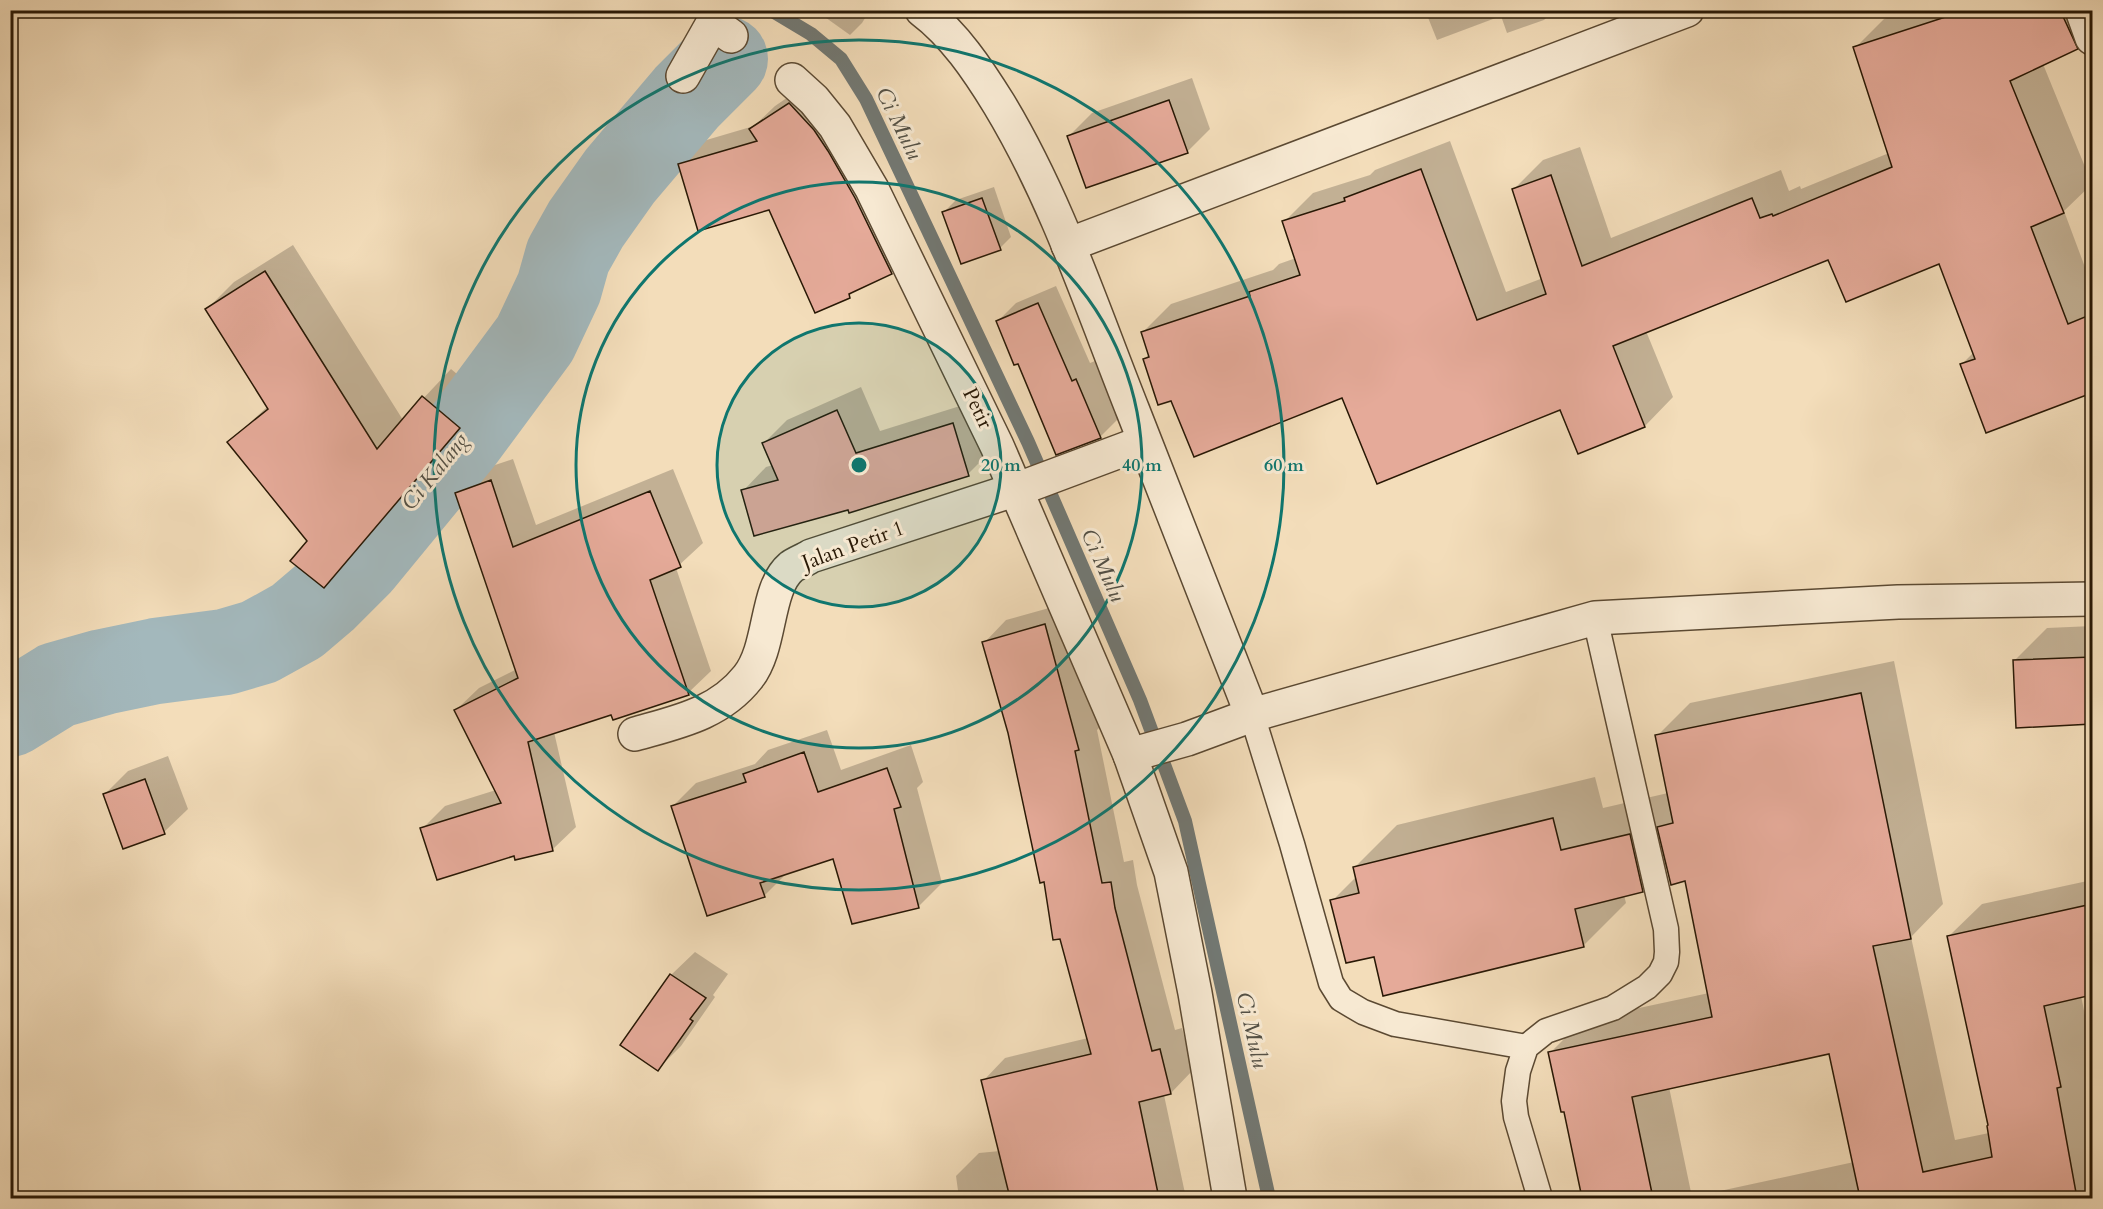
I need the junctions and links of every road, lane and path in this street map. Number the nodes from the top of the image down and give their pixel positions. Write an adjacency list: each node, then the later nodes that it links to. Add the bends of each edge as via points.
1 (1687, 10): 8 (street)
2 (2082, 10): 5 (street)
3 (936, 14): 8 (street, via 1016,131)
4 (712, 23): 6 (street)
5 (2092, 38)
6 (683, 76)
7 (792, 80): 10 (street, Petir, via 835,126 860,165 997,446)
8 (1068, 245): 9 (street)
9 (1144, 442): 10 (street, Jalan Petir 1); 13 (street)
10 (1022, 488): 14 (street, Jalan Petir 1, via 811,556 791,567 774,599 764,648 739,688 698,716); 15 (street, Petir)
11 (2092, 599): 12 (street, via 1898,602)
12 (1595, 618): 13 (street); 16 (lane, via 1666,929 1667,952 1660,974 1632,997 1613,1008 1546,1031)
13 (1252, 715): 15 (street); 16 (lane, via 1331,983 1341,999 1395,1024)
14 (635, 734)
15 (1136, 754): 17 (street, Petir, via 1171,872)
16 (1526, 1047): 18 (lane, via 1514,1101)
17 (1230, 1198)
18 (1540, 1198)

